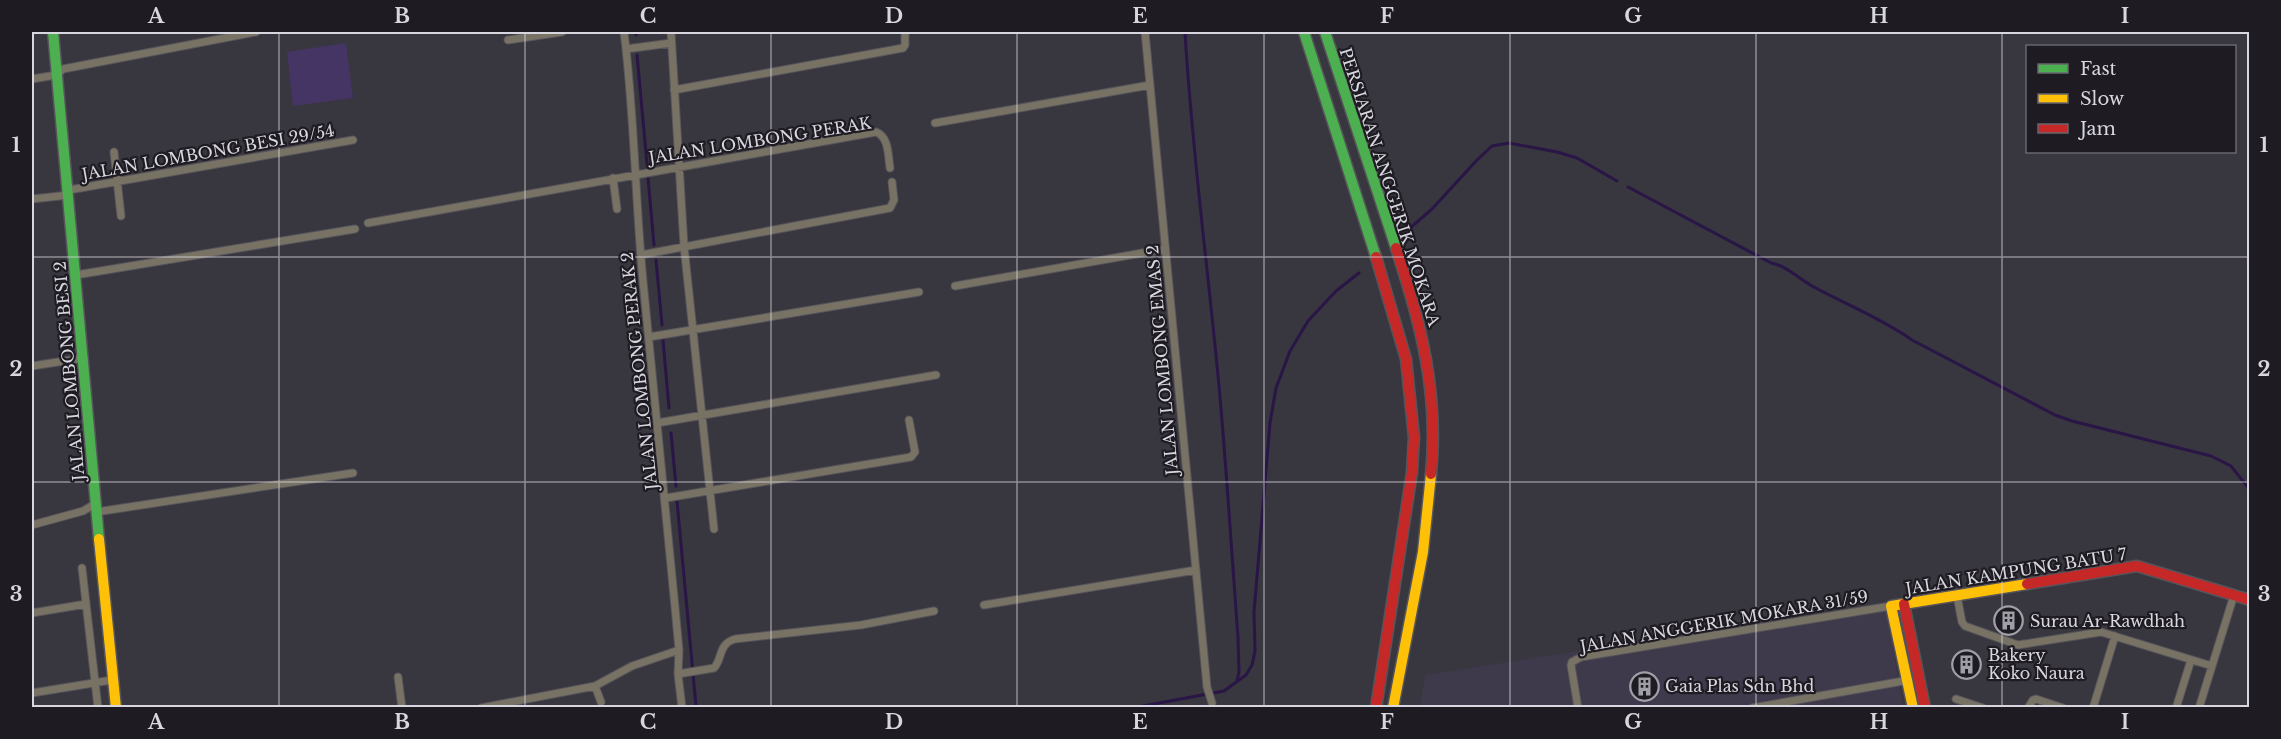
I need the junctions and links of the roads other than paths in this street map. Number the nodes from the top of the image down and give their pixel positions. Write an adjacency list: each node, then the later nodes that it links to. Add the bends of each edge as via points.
1 (53, 32): 13 (main road, JALAN LOMBONG BESI 2)
2 (256, 32): 13 (street, via 63,69)
3 (562, 32): 10 (street)
4 (624, 32): 12 (street, JALAN LOMBONG PERAK 2)
5 (671, 32): 11 (street)
6 (905, 32): 16 (street, via 903,48)
7 (1145, 32): 15 (street, JALAN LOMBONG EMAS 2)
8 (1304, 32): 83 (main road, PERSIARAN ANGGERIK MOKARA, via 1406,359 1414,437 1412,472)
9 (1325, 32): 84 (main road, PERSIARAN ANGGERIK MOKARA, via 1417,311 1433,405 1434,447 1423,552)
10 (508, 40)
11 (672, 43): 12 (street); 16 (street)
12 (626, 49): 22 (street, JALAN LOMBONG PERAK 2)
13 (56, 75): 14 (street); 26 (main road, JALAN LOMBONG BESI 2)
14 (32, 79)
15 (1150, 85): 17 (street); 33 (street, JALAN LOMBONG EMAS 2)
16 (674, 90): 20 (street)
17 (935, 123)
18 (352, 140): 24 (street, JALAN LOMBONG BESI 29/54)
19 (114, 152): 24 (street)
20 (679, 167): 21 (street, JALAN LOMBONG PERAK, via 876,132 885,139); 22 (street, JALAN LOMBONG PERAK); 32 (street)
21 (890, 168)
22 (637, 174): 23 (street, JALAN LOMBONG PERAK); 34 (street, JALAN LOMBONG PERAK 2)
23 (613, 178): 28 (street); 30 (street, JALAN LOMBONG PERAK)
24 (117, 182): 26 (street, JALAN LOMBONG BESI 29/54); 29 (street)
25 (892, 182): 32 (street, via 894,200 890,208)
26 (69, 193): 27 (street, JALAN LOMBONG BESI 29/54); 35 (main road, JALAN LOMBONG BESI 2)
27 (32, 200)
28 (617, 209)
29 (121, 216)
30 (368, 223)
31 (355, 229): 35 (street)
32 (684, 246): 34 (street); 38 (street)
33 (1166, 249): 36 (street); 53 (street, JALAN LOMBONG EMAS 2)
34 (641, 255): 39 (street, JALAN LOMBONG PERAK 2)
35 (76, 275): 40 (main road, JALAN LOMBONG BESI 2)
36 (955, 286)
37 (920, 292): 38 (street)
38 (693, 330): 39 (street); 43 (street)
39 (650, 337): 45 (street, JALAN LOMBONG PERAK 2)
40 (84, 357): 41 (street); 49 (main road, JALAN LOMBONG BESI 2)
41 (32, 366)
42 (936, 375): 43 (street)
43 (702, 415): 45 (street); 47 (street)
44 (909, 420): 47 (street, via 915,452 911,457)
45 (657, 423): 48 (street, JALAN LOMBONG PERAK 2)
46 (353, 473): 49 (street)
47 (710, 491): 48 (street); 51 (street)
48 (666, 498): 64 (street, JALAN LOMBONG PERAK 2)
49 (95, 508): 50 (street); 70 (main road, JALAN LOMBONG BESI 2)
50 (32, 525)
51 (714, 529)
52 (82, 568): 57 (street)
53 (1196, 570): 59 (street); 77 (street, JALAN LOMBONG EMAS 2, via 1207,687)
54 (2234, 595): 55 (main road, JALAN KAMPUNG BATU 7, via 2137,566); 56 (main road, JALAN KAMPUNG BATU 7); 66 (street)
55 (1957, 596): 58 (main road, JALAN KAMPUNG BATU 7); 63 (street, via 1965,626 2018,645 2101,632)
56 (2250, 600)
57 (86, 604): 62 (street); 72 (street)
58 (1904, 604): 60 (main road, JALAN KAMPUNG BATU 7); 69 (main road)
59 (984, 605)
60 (1891, 606): 71 (main road); 85 (street, JALAN ANGGERIK MOKARA 31/59, via 1581,657 1571,665)
61 (934, 610): 67 (street, via 861,625 735,639 723,646 714,668)
62 (32, 613)
63 (2115, 636): 65 (street); 92 (street)
64 (679, 650): 67 (street, JALAN LOMBONG PERAK 2); 73 (street, via 632,666)
65 (2191, 660): 66 (street); 93 (street)
66 (2212, 666): 94 (street)
67 (678, 674): 82 (street, JALAN LOMBONG PERAK 2)
68 (398, 678): 80 (street)
69 (1920, 678): 71 (street); 88 (main road)
70 (112, 680): 72 (street); 79 (main road, JALAN LOMBONG BESI 2)
71 (1908, 680): 86 (street); 87 (main road)
72 (95, 683): 74 (street); 78 (street)
73 (594, 686): 76 (street); 81 (street)
74 (32, 693)
75 (1956, 699): 89 (street)
76 (601, 702)
77 (1212, 703)
78 (98, 708)
79 (116, 708)
80 (402, 708)
81 (481, 708)
82 (682, 708)
83 (1376, 708)
84 (1393, 708)
85 (1578, 708)
86 (1752, 708)
87 (1913, 708)
88 (1925, 708)
89 (1983, 708)
90 (2028, 708): 91 (street, via 2036,699)
91 (2063, 708)
92 (2093, 708)
93 (2176, 708)
94 (2199, 708)

